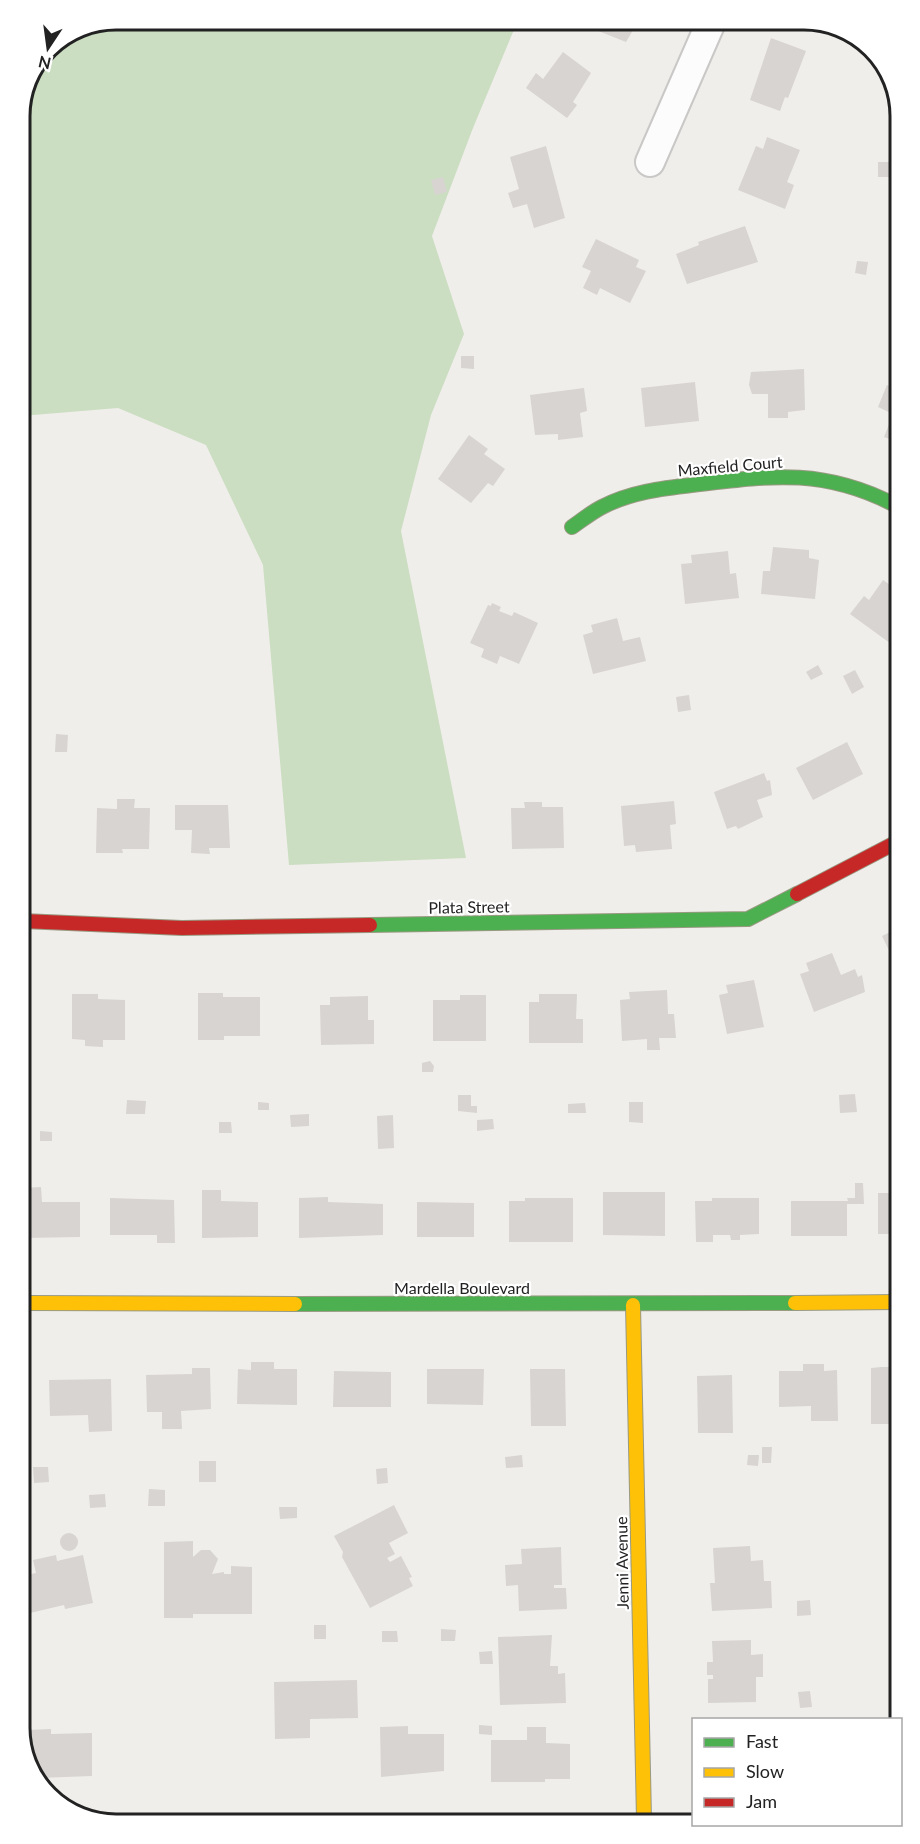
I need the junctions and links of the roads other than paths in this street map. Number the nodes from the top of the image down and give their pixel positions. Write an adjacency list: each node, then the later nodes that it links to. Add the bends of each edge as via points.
1 (708, 30): 2 (street)
2 (650, 162)
3 (890, 502): 4 (street, Maxfield Court, via 826,480 774,475 644,491 602,507)
4 (572, 527)
5 (890, 846): 6 (street, Plata Street, via 748,919 182,928)
6 (30, 921)
7 (30, 1302): 9 (street, Mardella Boulevard)
8 (890, 1302): 9 (street, Mardella Boulevard)
9 (633, 1305): 10 (street, Jenni Avenue)
10 (644, 1814)

